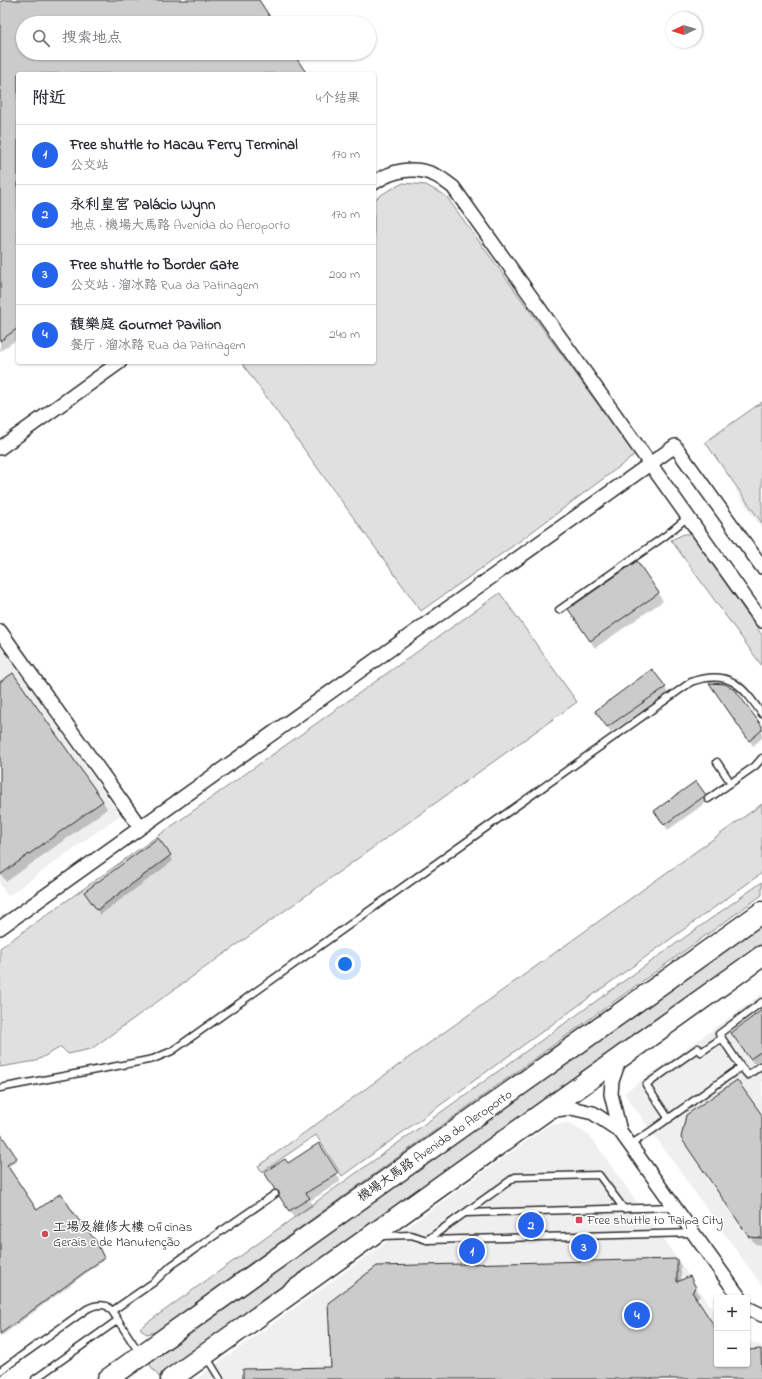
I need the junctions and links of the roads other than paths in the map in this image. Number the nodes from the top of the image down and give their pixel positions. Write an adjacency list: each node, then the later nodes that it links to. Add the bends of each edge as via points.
1 (376, 182): 4 (street, via 402,170 420,170 453,187)
2 (117, 364): 3 (street)
3 (0, 448)
4 (650, 464): 5 (street); 6 (street, via 675,446); 15 (street)
5 (688, 517): 7 (lane); 8 (street)
6 (762, 567)
7 (559, 610)
8 (762, 621)
9 (0, 631): 15 (street)
10 (762, 714): 24 (lane, via 743,689 730,680 712,677 692,682 172,1051 153,1059)
11 (762, 758): 13 (lane)
12 (717, 762): 13 (lane)
13 (731, 783): 14 (lane)
14 (708, 799)
15 (140, 827): 17 (street)
16 (762, 912): 42 (main road, 機場大馬路 Avenida do Aeroporto)
17 (0, 928)
18 (762, 956): 21 (main road)
19 (762, 1002): 20 (lane, via 719,1034)
20 (722, 1038): 23 (lane); 26 (lane, via 701,1052 698,1048 646,1085)
21 (620, 1058): 25 (main road); 27 (street, via 612,1081 611,1094)
22 (762, 1065): 23 (lane, via 748,1075)
23 (741, 1067): 26 (lane)
24 (0, 1088)
25 (546, 1111): 27 (street, via 571,1108 593,1113); 34 (main road)
26 (669, 1119): 28 (lane)
27 (620, 1131): 28 (street)
28 (630, 1145): 30 (street)
29 (275, 1194): 38 (lane, via 172,1265 154,1282)
30 (674, 1208): 31 (lane); 33 (street)
31 (624, 1209): 32 (lane); 32 (lane, via 599,1175 515,1177)
32 (465, 1213): 35 (lane)
33 (693, 1233): 35 (lane); 36 (street)
34 (370, 1236): 35 (lane, via 411,1235); 41 (main road)
35 (427, 1240)
36 (738, 1295)
37 (750, 1309): 39 (street)
38 (112, 1311): 40 (lane); 43 (lane, via 101,1304 93,1306)
39 (762, 1315)
40 (118, 1320): 42 (lane); 44 (lane)
41 (205, 1354): 46 (main road); 47 (lane)
42 (141, 1355): 45 (main road, 機場大馬路 Avenida do Aeroporto)
43 (0, 1371)
44 (35, 1379)
45 (108, 1379)
46 (171, 1379)
47 (220, 1379)

